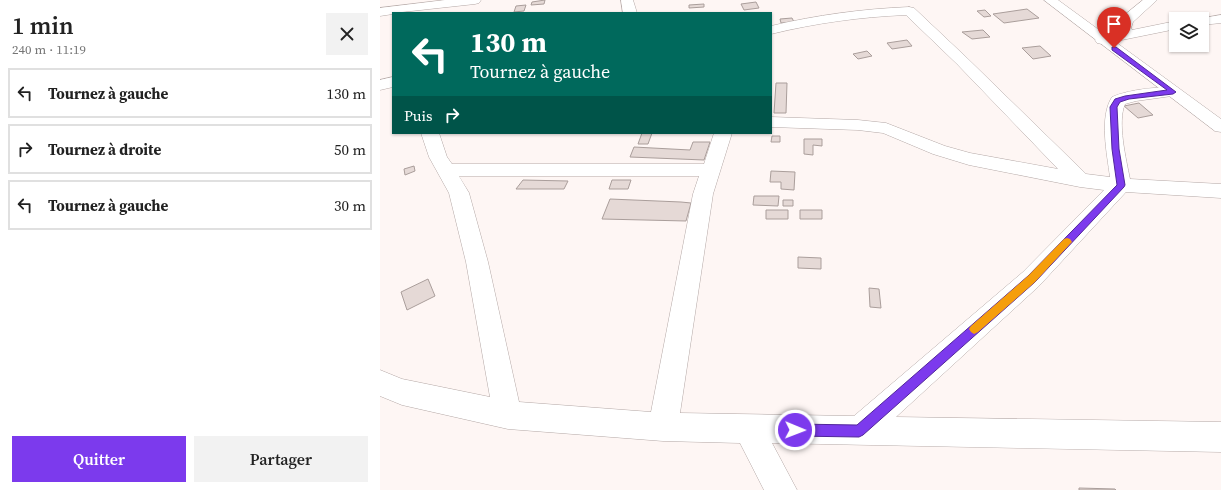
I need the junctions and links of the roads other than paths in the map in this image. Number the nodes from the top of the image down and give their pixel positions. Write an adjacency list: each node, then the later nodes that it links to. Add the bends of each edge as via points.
1 (475, 0): 6 (street)
2 (626, 0): 8 (street)
3 (1050, 0): 14 (street)
4 (1151, 0): 13 (street, via 1126,20 1124,28)
5 (905, 6): 12 (street, via 808,21); 24 (street)
6 (395, 7): 7 (street)
7 (380, 12)
8 (630, 12)
9 (1221, 19): 10 (street)
10 (1209, 20)
11 (1169, 26): 13 (street)
12 (772, 31)
13 (1128, 35): 14 (street)
14 (1102, 40): 17 (street)
15 (392, 82): 16 (street)
16 (380, 85)
17 (1173, 92): 19 (street); 25 (street, via 1128,98 1118,101 1113,107)
18 (772, 122): 24 (street, via 886,128 968,159)
19 (1221, 127)
20 (430, 134): 22 (street, via 438,157)
21 (723, 134): 23 (street)
22 (446, 170): 23 (street); 28 (street, via 459,193 477,262)
23 (711, 170): 29 (street, via 703,194)
24 (1080, 180): 25 (street)
25 (1121, 185): 26 (street); 31 (street, via 1031,279)
26 (1221, 191)
27 (380, 383): 28 (street, via 402,392)
28 (508, 415): 29 (street)
29 (663, 427): 30 (street)
30 (748, 428): 31 (street); 33 (street)
31 (859, 431): 32 (street)
32 (1221, 437)
33 (781, 490)

